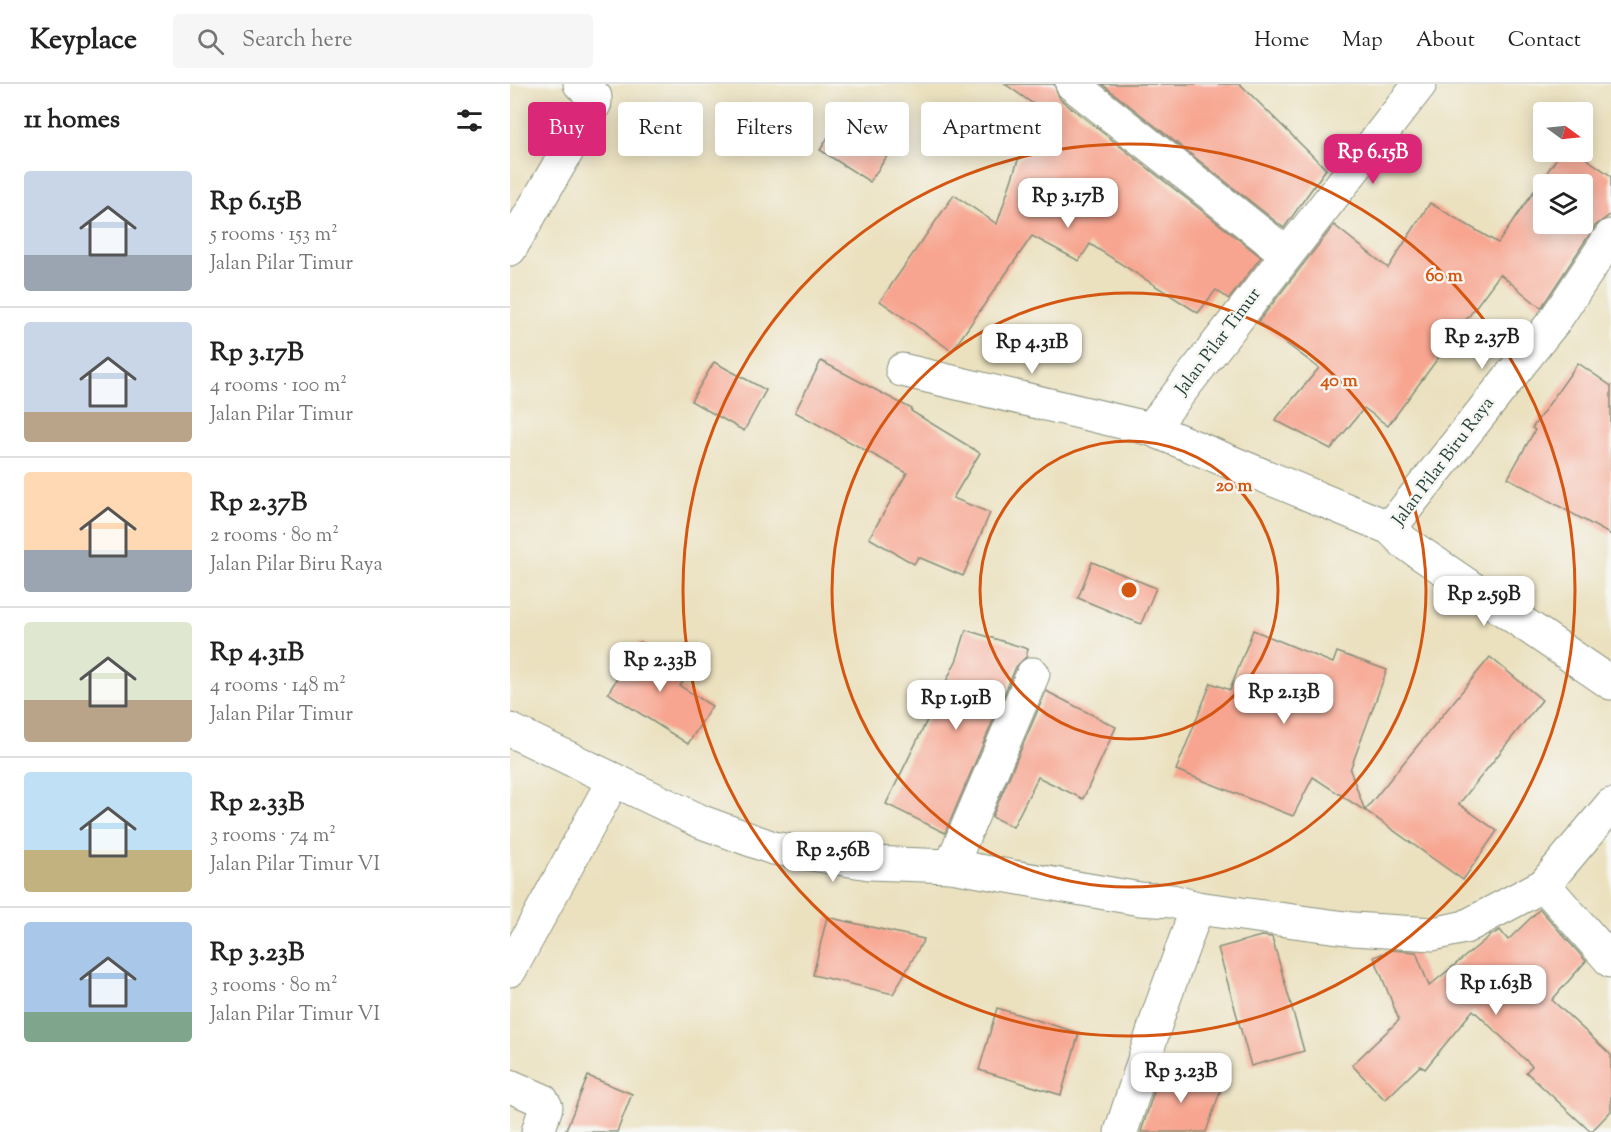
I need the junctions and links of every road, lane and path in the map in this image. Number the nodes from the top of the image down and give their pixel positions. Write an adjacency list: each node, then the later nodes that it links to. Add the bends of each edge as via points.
1 (580, 84): 5 (street, via 596,97 595,103)
2 (1072, 84): 6 (street)
3 (1420, 84): 6 (street, Jalan Pilar Timur)
4 (1611, 236): 9 (street, Jalan Pilar Biru Raya, via 1555,320)
5 (510, 249)
6 (1287, 254): 8 (street, Jalan Pilar Timur)
7 (902, 370): 8 (street)
8 (1151, 429): 9 (street)
9 (1390, 528): 11 (street, Jalan Pilar Biru Raya, via 1404,542)
10 (1033, 674): 15 (street)
11 (1611, 683)
12 (510, 730): 13 (street)
13 (613, 781): 15 (street, via 702,822 773,848 869,862); 19 (street)
14 (1611, 805): 16 (street)
15 (951, 866): 17 (street)
16 (1544, 885): 17 (street, via 1465,927 1433,934 1353,929); 18 (street)
17 (1197, 908): 22 (street)
18 (1611, 962)
19 (510, 970)
20 (510, 1086): 21 (street, via 542,1100 546,1107)
21 (538, 1132)
22 (1121, 1132)

